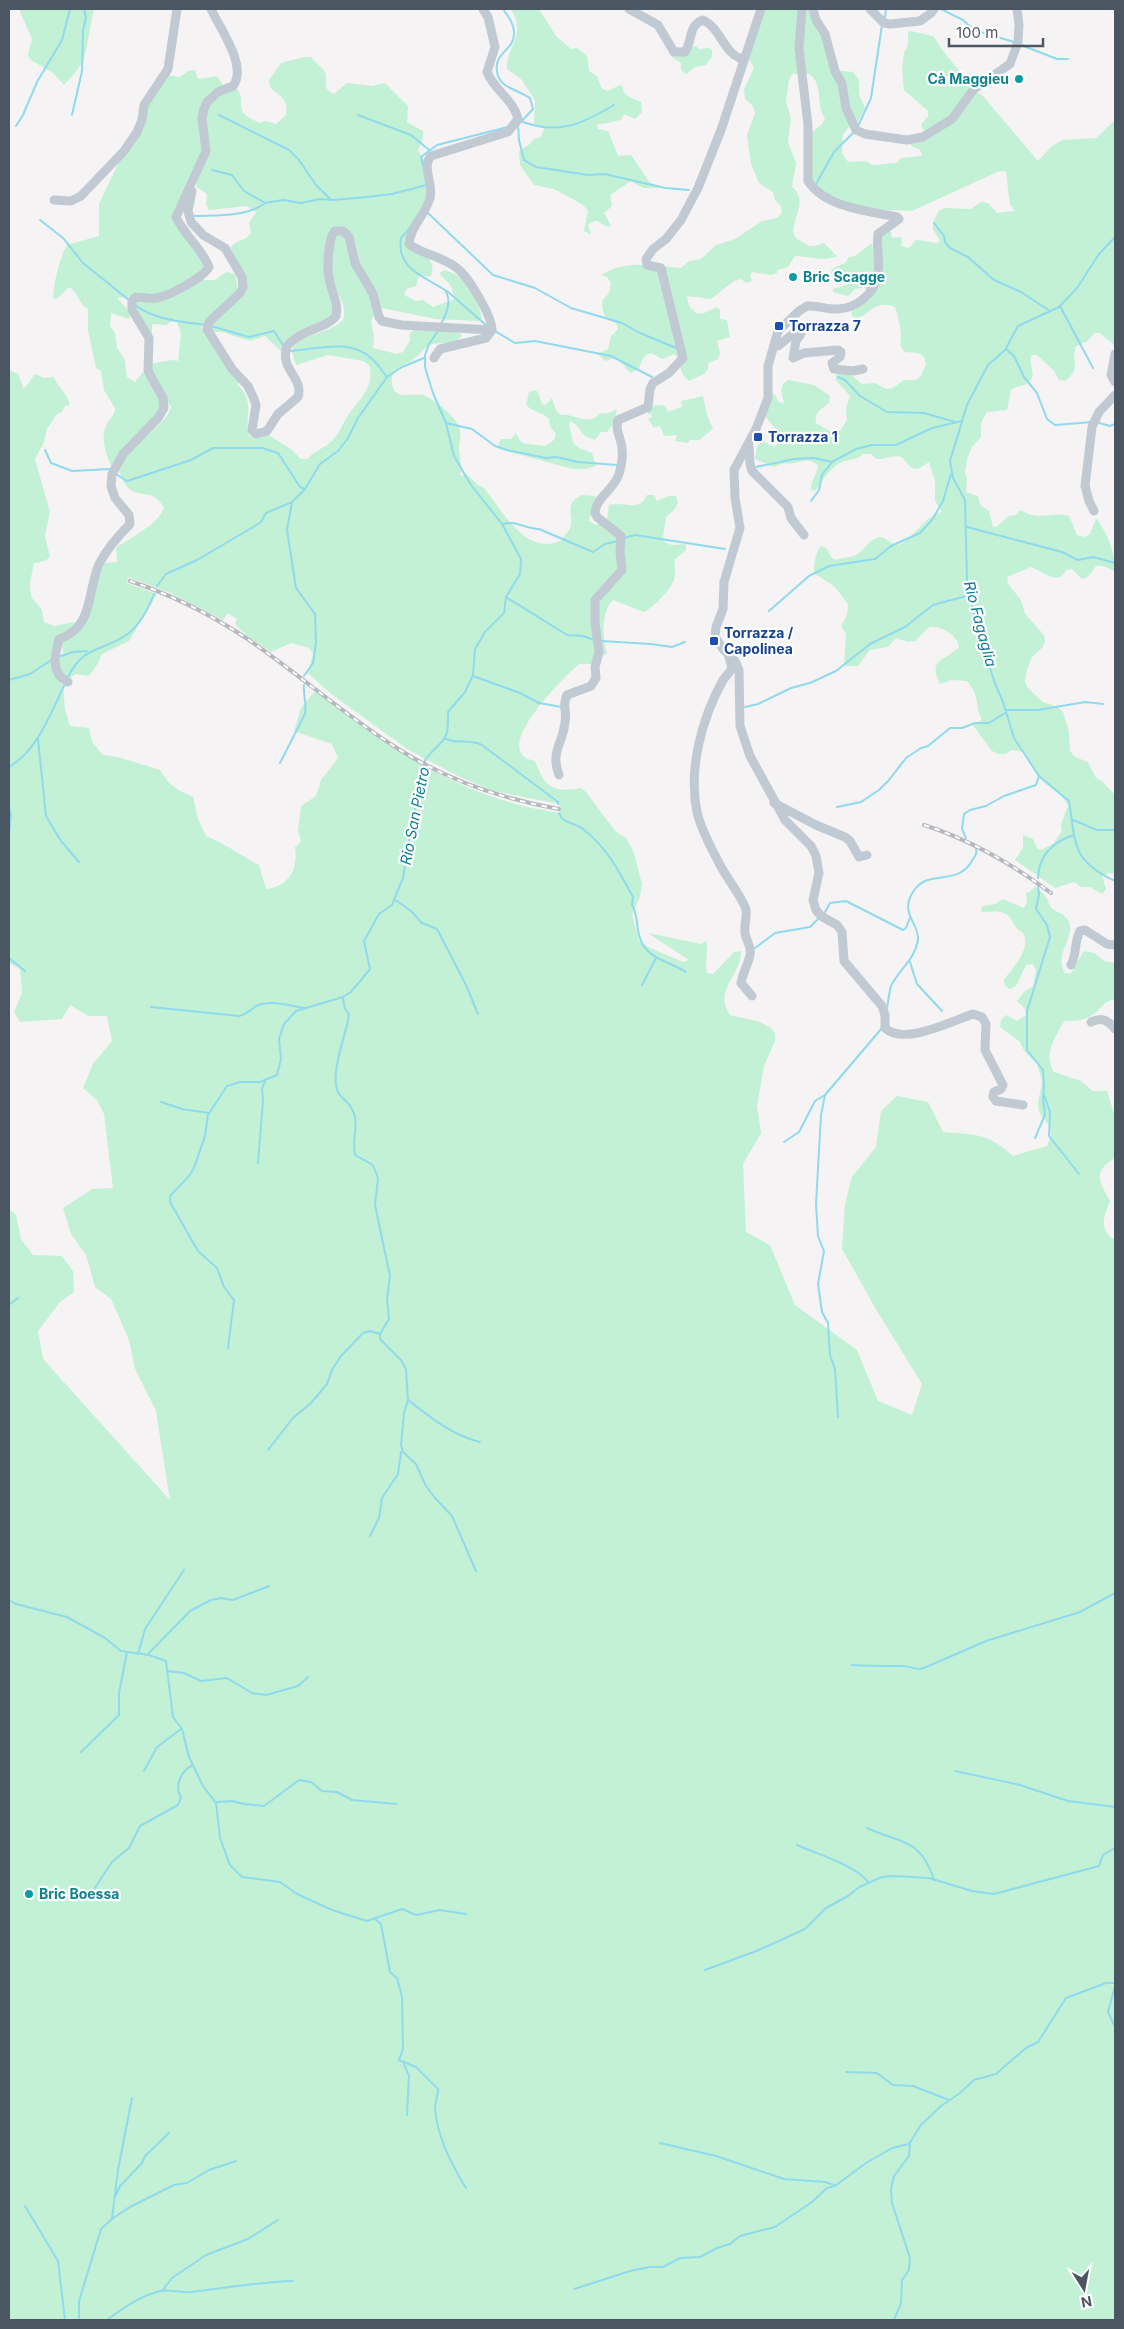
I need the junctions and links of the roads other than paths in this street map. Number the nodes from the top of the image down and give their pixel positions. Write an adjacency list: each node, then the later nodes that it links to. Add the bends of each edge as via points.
1 (177, 9): 13 (street, via 168,69 144,105 138,132 81,196 71,201)
2 (211, 9): 12 (street, via 236,58 238,75 233,86 218,92 204,109 206,151)
3 (483, 9): 14 (street, via 495,47 487,72 517,115 517,121 511,130 431,156 427,166 431,196 409,240 411,246 458,268 472,287)
4 (629, 9): 11 (street, via 658,25 674,52 685,52 693,27 703,20 711,24 732,54)
5 (761, 9): 11 (street)
6 (802, 9): 15 (street, via 799,48 808,125 808,181 834,201 899,218 878,234 878,274 864,299 846,308 803,308 780,328)
7 (813, 9): 10 (street, via 825,34 842,84 846,108 856,130 907,140 923,137 952,119 974,89 1010,64 1018,42)
8 (870, 9): 9 (street, via 884,23 890,24 920,20)
9 (934, 9)
10 (1016, 9)
11 (743, 59): 26 (street, via 721,130 698,188 681,220 646,259 647,265 661,268 683,358 669,373 653,383 648,407 618,420 622,465 615,484 599,500 595,513 622,536 622,570 595,600 599,652 596,678 591,686 575,694 567,694 564,700 565,723 555,759)
12 (192, 183): 14 (street, via 188,211 191,222 203,235 225,248 243,283 240,293 209,322 207,329 251,393 256,405 252,430 256,434 268,431 278,414 300,394 298,383 285,362 287,346 299,335 330,323 336,316 337,302 328,270 331,236 335,232 343,231 349,237 355,263 373,294 382,321); 25 (street, via 176,217 186,235 206,257 209,267 197,280 157,298 136,296 132,301 132,310 149,338 148,371 163,398 164,408 116,462 111,486 114,498 129,515 130,524 112,543 99,565 82,621 71,634 59,638 54,666)
13 (54, 200)
14 (492, 330): 17 (street, via 486,338 440,349)
15 (774, 345): 18 (street, via 778,346 799,329 801,334 792,358 804,353 838,350 840,357 832,363 834,369); 21 (street, via 767,374 768,398)
16 (1115, 354): 19 (street, via 1111,374)
17 (434, 358)
18 (863, 369)
19 (1115, 382)
20 (1115, 395): 22 (street, via 1099,412 1092,427 1085,486)
21 (753, 437): 23 (street, via 749,448 752,471 788,507 791,518); 24 (street, via 734,470 740,528 724,582 723,609 715,636)
22 (1094, 512)
23 (804, 536)
24 (727, 655): 27 (street, via 739,670 740,726 744,741); 31 (street, via 732,668 711,710 699,746 694,774 695,796 705,834 746,910 745,934 751,948 742,983)
25 (68, 682)
26 (559, 775)
27 (774, 802): 28 (street, via 845,837 859,857); 34 (street, via 816,856 819,873 812,900 816,910 842,932 844,961 882,1006 886,1030 903,1034 921,1032 946,1027 973,1014 982,1017 986,1024 985,1050 1003,1085 993,1097 996,1101)
28 (867, 855)
29 (1115, 945): 30 (street, via 1107,944 1085,930 1080,931)
30 (1071, 965)
31 (752, 996)
32 (1091, 1022): 33 (street, via 1105,1020)
33 (1115, 1028)
34 (1023, 1105)

